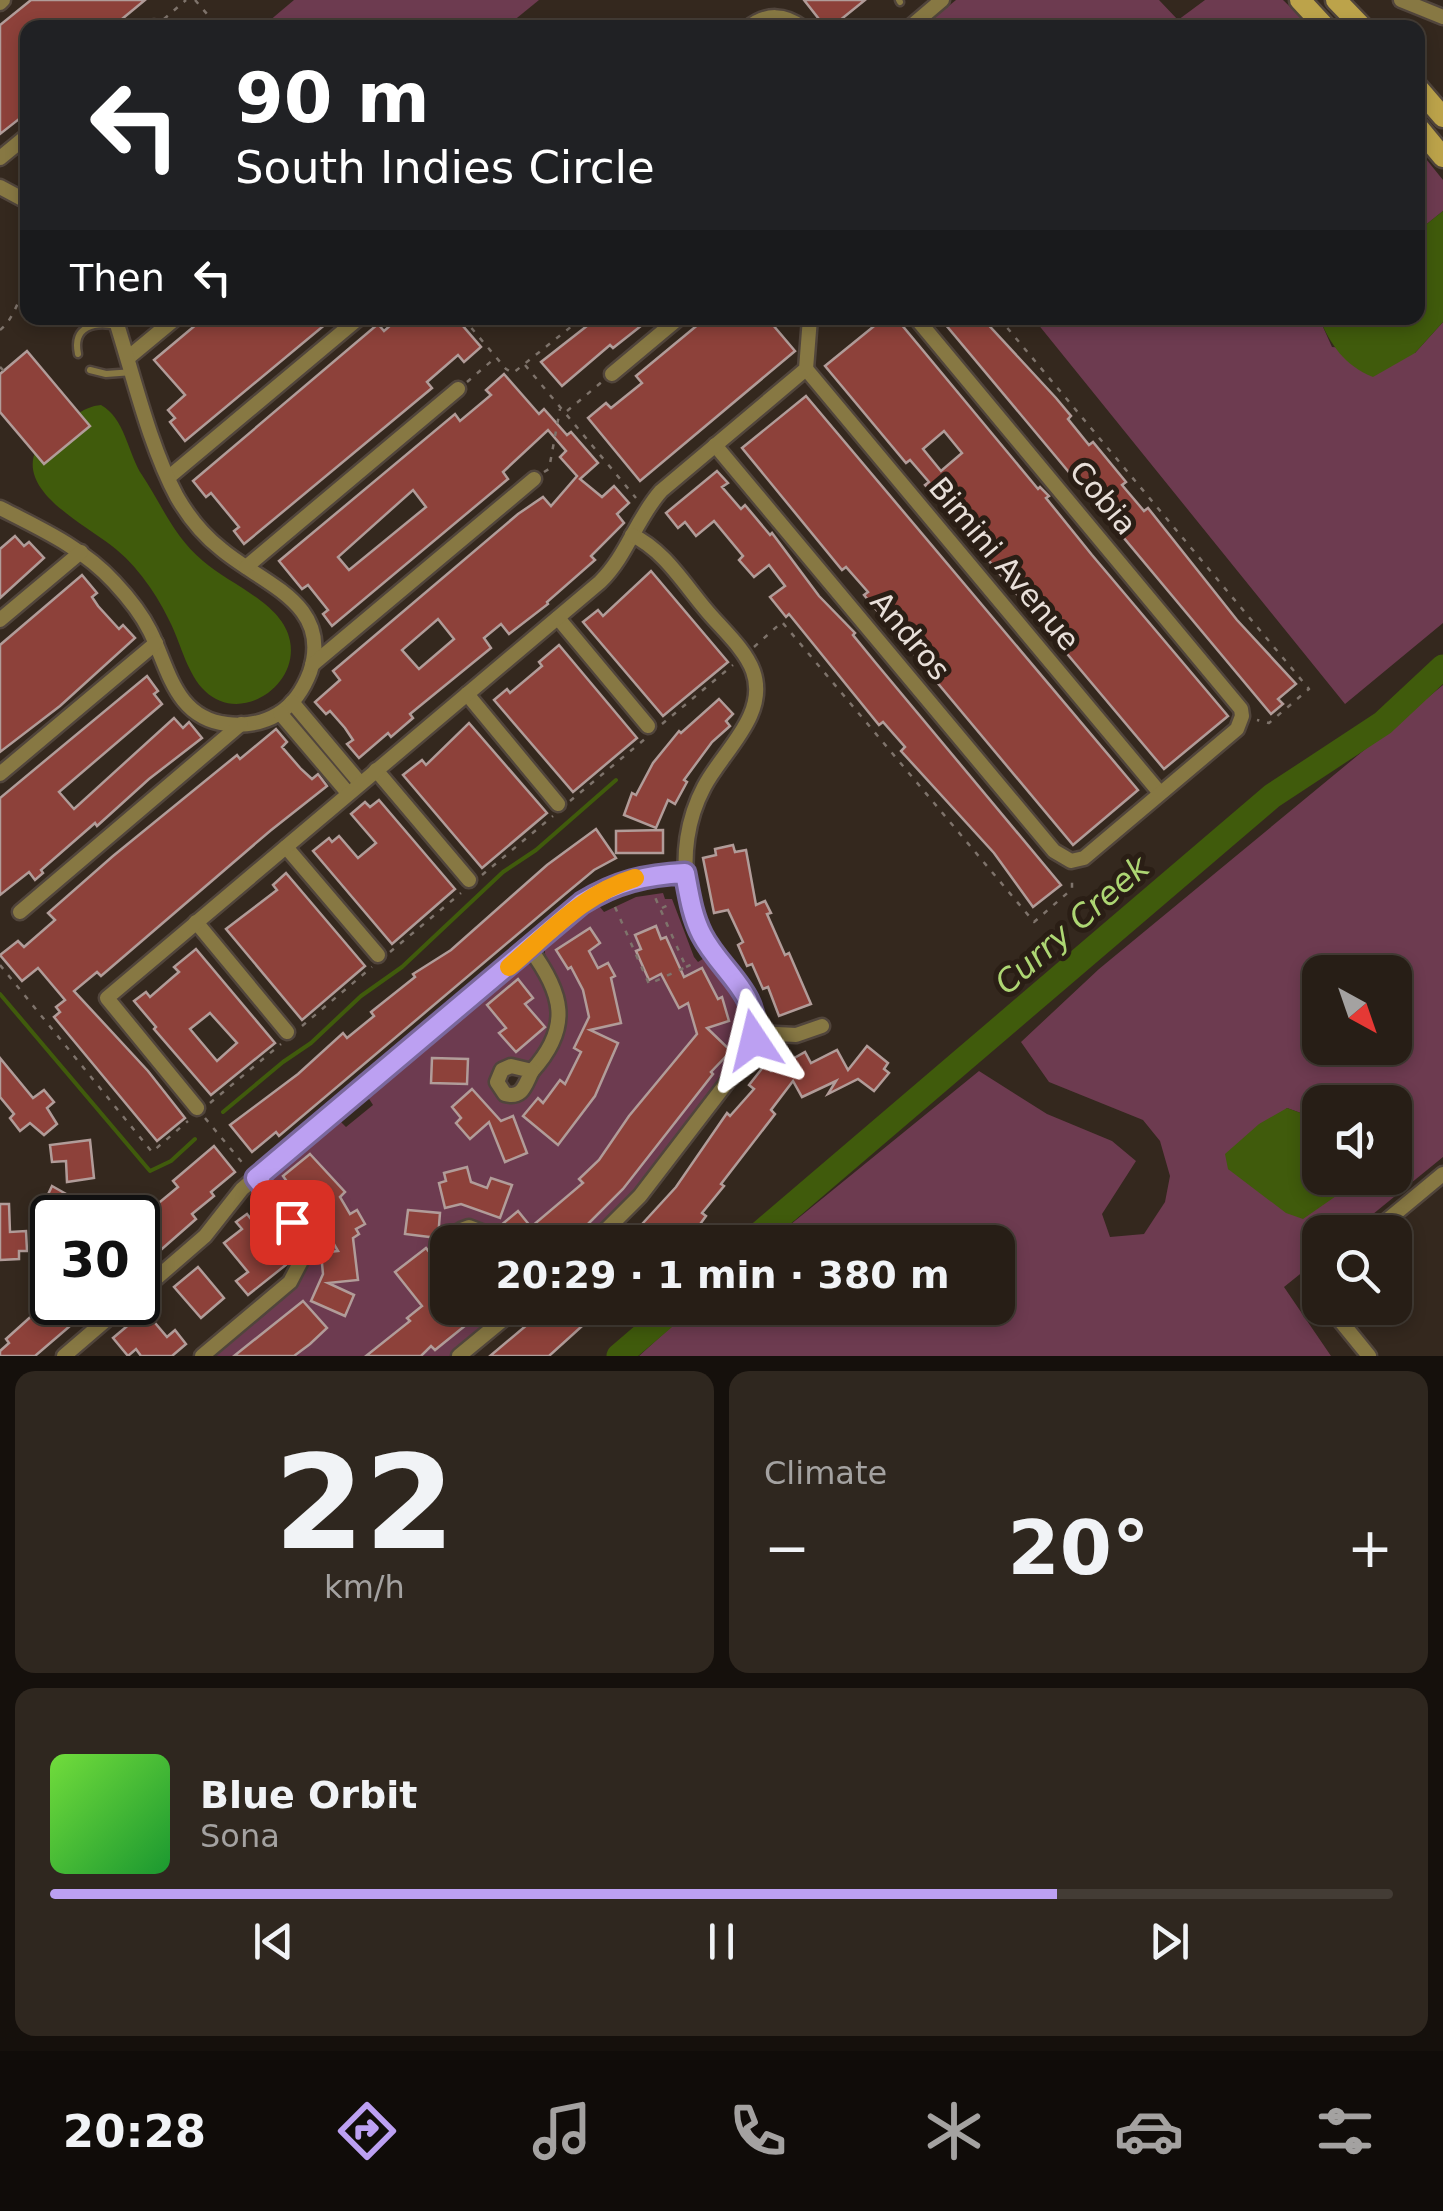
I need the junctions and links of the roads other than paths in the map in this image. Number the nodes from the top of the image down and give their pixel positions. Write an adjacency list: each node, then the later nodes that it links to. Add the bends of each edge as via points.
1 (942, 0): 8 (street)
2 (1300, 0): 9 (main road)
3 (1336, 0): 10 (main road)
4 (1401, 0): 5 (street)
5 (1443, 17)
6 (759, 20): 7 (street)
7 (793, 20)
8 (918, 20)
9 (1319, 20)
10 (1355, 20)
11 (1425, 96): 12 (main road)
12 (1443, 117)
13 (1425, 136): 15 (main road)
14 (20, 142): 16 (street)
15 (1443, 157)
16 (0, 158)
17 (88, 325): 24 (lane, via 78,338)
18 (117, 325): 25 (street)
19 (169, 325): 25 (street)
20 (351, 325): 31 (street)
21 (670, 325): 28 (street)
22 (809, 325): 26 (street)
23 (922, 325): 48 (street, Cobia, via 1236,701 1242,716 1237,729)
24 (78, 354)
25 (132, 365): 27 (lane, via 106,374); 31 (street)
26 (806, 369): 30 (street); 48 (street, Bimini Avenue)
27 (90, 370)
28 (612, 374)
29 (458, 389): 36 (street)
30 (715, 445): 34 (street, via 671,482); 48 (street, Andros, via 1054,851 1068,861 1088,855)
31 (168, 477): 36 (street, via 197,526)
32 (534, 479): 40 (street)
33 (0, 508): 35 (street)
34 (632, 536): 37 (street, via 610,572); 51 (street, via 655,550 755,676 754,706 696,805)
35 (81, 552): 38 (street); 39 (street, via 126,594)
36 (246, 567): 40 (street, via 304,612)
37 (558, 618): 41 (street); 44 (street)
38 (0, 620)
39 (156, 643): 43 (street, via 171,684 189,708 208,720); 46 (street)
40 (312, 665): 42 (street)
41 (466, 694): 45 (street); 49 (street)
42 (286, 708): 43 (street); 47 (street)
43 (241, 724): 53 (street)
44 (648, 726)
45 (376, 770): 47 (street); 52 (street)
46 (0, 774)
47 (354, 788): 50 (street)
48 (1160, 794)
49 (558, 804)
50 (286, 847): 54 (street); 56 (street)
51 (685, 873): 55 (street, via 638,877 608,888); 59 (street, via 701,932 746,992)
52 (469, 880)
53 (20, 912)
54 (196, 922): 58 (street); 61 (street, via 106,998)
55 (530, 949): 60 (street, via 552,979 559,1016 554,1040); 63 (street)
56 (378, 955)
57 (822, 1026): 59 (street, via 796,1035)
58 (287, 1032)
59 (755, 1033): 65 (street, via 748,1055)
60 (532, 1071)
61 (198, 1110)
62 (1443, 1174): 64 (street)
63 (256, 1178): 66 (street); 72 (street, via 298,1233 302,1259 290,1282)
64 (1393, 1215)
65 (611, 1225)
66 (160, 1275)
67 (105, 1325): 70 (street)
68 (497, 1325): 73 (street)
69 (1344, 1325): 74 (street)
70 (81, 1351): 71 (street)
71 (64, 1356)
72 (202, 1356)
73 (460, 1356)
74 (1370, 1356)

